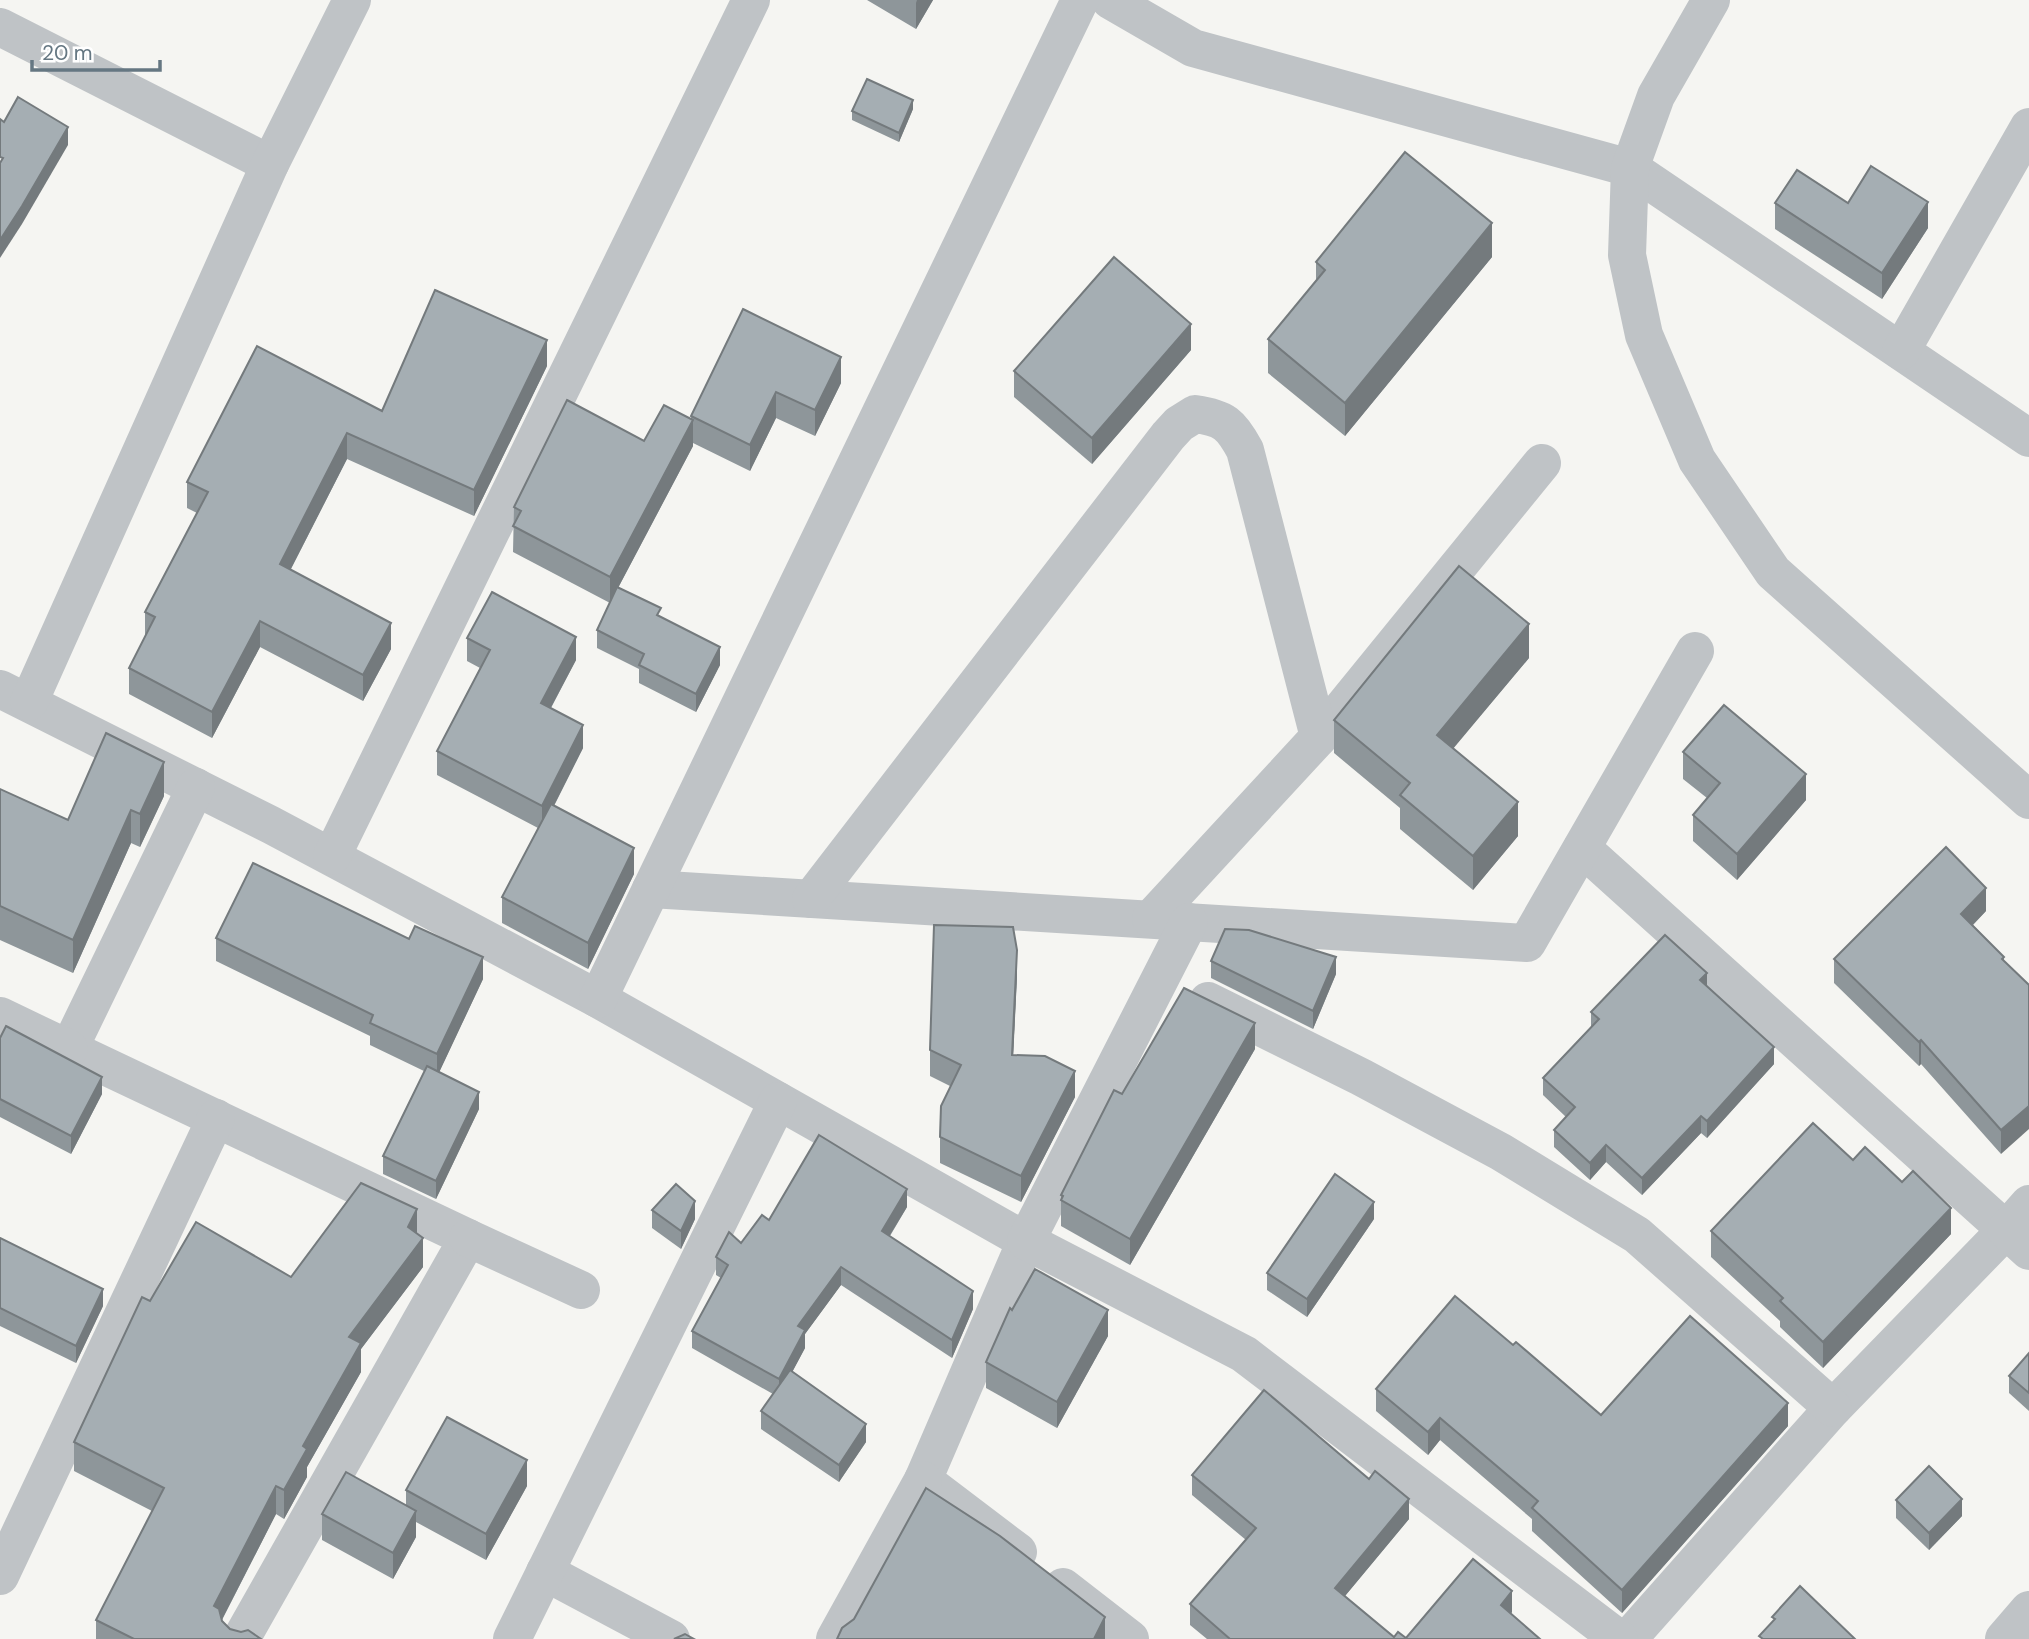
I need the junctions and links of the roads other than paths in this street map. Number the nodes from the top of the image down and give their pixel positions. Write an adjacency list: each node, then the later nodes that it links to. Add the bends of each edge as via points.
1 (352, 0): 8 (street)
2 (751, 0): 19 (street)
3 (1080, 0): 20 (street)
4 (1110, 0): 9 (street, via 1193,48)
5 (1711, 0): 9 (street, via 1656,96)
6 (0, 27): 8 (street)
7 (2029, 127): 10 (street)
8 (270, 164): 14 (street)
9 (1630, 168): 10 (street); 17 (street, via 1627,255 1644,335 1698,460 1773,572)
10 (1900, 351): 11 (street)
11 (2029, 438)
12 (1542, 463): 15 (street)
13 (1695, 651): 18 (street)
14 (14, 695): 16 (street)
15 (1319, 737): 21 (street, via 1245,450 1234,429 1216,417 1195,414 1168,436); 22 (street)
16 (196, 787): 19 (street); 27 (street)
17 (2029, 800)
18 (1582, 848): 23 (street, via 1527,943); 30 (street)
19 (332, 856): 25 (street)
20 (651, 889): 21 (street); 25 (street)
21 (811, 899): 22 (street)
22 (1151, 919): 23 (street)
23 (1189, 922): 24 (street)
24 (1159, 977): 32 (street); 34 (street, via 1501,1152 1637,1235)
25 (598, 999): 28 (street)
26 (0, 1016): 27 (street)
27 (69, 1049): 29 (street)
28 (778, 1101): 32 (street); 36 (street)
29 (216, 1118): 31 (street); 37 (street)
30 (2021, 1228): 34 (street)
31 (468, 1238): 33 (street); 39 (street)
32 (1026, 1241): 35 (street); 44 (street, via 1244,1354)
33 (580, 1290)
34 (1833, 1408): 45 (street)
35 (923, 1480): 42 (street); 43 (street)
36 (545, 1572): 40 (street); 41 (street)
37 (0, 1576)
38 (2029, 1610): 46 (street)
39 (241, 1639)
40 (512, 1639)
41 (671, 1639)
42 (835, 1639)
43 (1130, 1639)
44 (1619, 1639)
45 (1628, 1639)
46 (2004, 1639)

